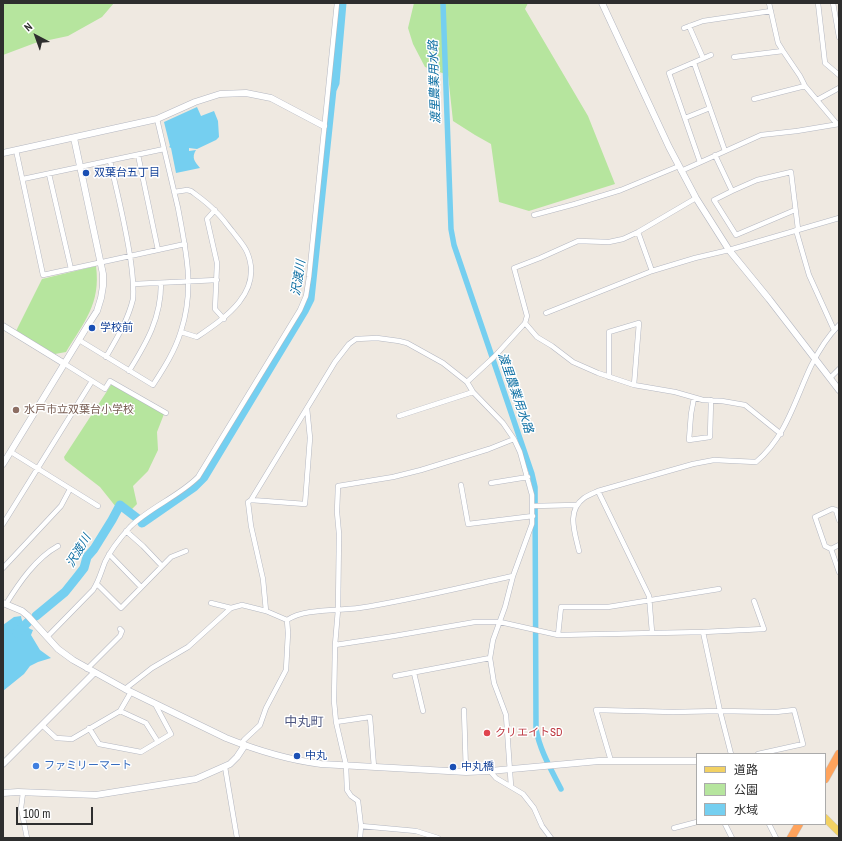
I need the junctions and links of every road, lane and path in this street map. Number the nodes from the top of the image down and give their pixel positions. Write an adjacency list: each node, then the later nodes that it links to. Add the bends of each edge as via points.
1 (337, 3): 24 (street)
2 (602, 3): 35 (street)
3 (769, 3): 6 (street)
4 (818, 3): 15 (street, via 825,63)
5 (834, 3): 9 (street)
6 (771, 11): 7 (street, via 703,21); 10 (street, via 778,43)
7 (689, 26): 8 (street); 13 (street)
8 (684, 28)
9 (839, 37)
10 (783, 51): 12 (street); 16 (street)
11 (711, 55): 13 (street)
12 (734, 57)
13 (703, 58): 14 (street)
14 (694, 63): 20 (street); 21 (street, via 669,73)
15 (839, 75)
16 (805, 86): 18 (street); 19 (street)
17 (839, 88): 19 (street)
18 (754, 99)
19 (817, 100): 23 (street)
20 (710, 108): 21 (street); 28 (street)
21 (685, 118): 33 (street)
22 (157, 119): 24 (street, via 207,97 246,93 271,98); 25 (street); 26 (street)
23 (838, 124): 28 (street, via 761,135)
24 (324, 126): 100 (street, via 309,277 306,296 300,310 198,477)
25 (74, 138): 27 (street); 34 (street)
26 (164, 149): 30 (street); 39 (street)
27 (16, 150): 29 (street); 37 (street)
28 (725, 151): 31 (street)
29 (3, 153)
30 (138, 155): 32 (street); 48 (street)
31 (715, 155): 33 (street); 38 (street)
32 (110, 161): 34 (street); 50 (street)
33 (700, 162): 35 (street)
34 (80, 167): 36 (street); 51 (street)
35 (680, 169): 40 (street); 43 (street)
36 (49, 174): 37 (street); 52 (street)
37 (23, 180): 52 (street, via 43,275)
38 (732, 191): 42 (street, via 757,180 791,172); 42 (street, via 714,200 736,236)
39 (174, 192): 41 (street, via 191,191); 47 (street)
40 (696, 198): 46 (street); 49 (street)
41 (215, 210): 54 (street, via 207,219 217,263); 59 (street, via 246,251 251,271 250,282 242,299)
42 (796, 210): 45 (street)
43 (534, 216)
44 (839, 218): 45 (street)
45 (797, 230): 49 (street); 63 (street, via 809,275)
46 (638, 232): 53 (street); 60 (street, via 617,241 578,241 514,268 527,316)
47 (185, 244): 48 (street); 55 (street)
48 (158, 250): 50 (street)
49 (729, 250): 53 (street); 67 (street)
50 (130, 256): 51 (street); 57 (street)
51 (101, 263): 52 (street); 65 (street, via 101,298)
52 (71, 269)
53 (652, 272): 58 (street)
54 (217, 280): 55 (street); 59 (street, via 215,310)
55 (189, 281): 56 (street); 64 (street, via 188,302)
56 (161, 283): 57 (street); 70 (street, via 159,307 153,327)
57 (134, 284): 66 (street, via 128,314 120,334)
58 (546, 313)
59 (224, 319): 64 (street, via 198,337)
60 (525, 323): 71 (street, via 536,337 574,362); 74 (street)
61 (839, 325): 63 (street)
62 (3, 326): 68 (street)
63 (834, 330): 67 (street)
64 (181, 332): 70 (street, via 168,361 153,385)
65 (80, 340): 66 (street); 68 (street)
66 (106, 356): 70 (street)
67 (815, 358): 72 (street); 83 (street)
68 (65, 364): 73 (street); 85 (street)
69 (839, 369): 72 (street)
70 (129, 371)
71 (609, 376): 75 (street); 75 (street, via 610,332 639,323)
72 (830, 378): 76 (street)
73 (92, 381): 81 (street, via 105,389 110,381); 87 (street)
74 (467, 382): 77 (street); 80 (street, via 443,363 407,343 383,338 356,339 335,362)
75 (634, 385): 78 (street)
76 (839, 390)
77 (473, 392): 82 (street); 84 (street)
78 (694, 398): 79 (street); 79 (street, via 689,440 710,437)
79 (711, 400): 83 (street, via 745,406)
80 (307, 408): 93 (street); 93 (street, via 310,438 305,504)
81 (166, 414)
82 (399, 416)
83 (780, 434): 92 (street, via 765,455 756,462 714,460)
84 (514, 438): 88 (street); 119 (street, via 489,449 422,470 338,486)
85 (11, 452): 86 (street); 87 (street)
86 (3, 464)
87 (38, 468): 91 (street); 99 (street)
88 (528, 477): 89 (street); 95 (street)
89 (491, 483)
90 (461, 485): 97 (street, via 468,524)
91 (70, 489): 94 (street); 108 (street, via 61,506)
92 (598, 491): 96 (street, via 584,497); 114 (street)
93 (251, 500): 120 (street, via 248,502 251,526 264,580)
94 (98, 506)
95 (535, 506): 96 (street); 97 (street)
96 (576, 506): 105 (street, via 573,529)
97 (533, 516): 110 (street, via 531,530)
98 (839, 520): 103 (street, via 836,510 832,509 815,517 825,546)
99 (3, 524)
100 (126, 531): 106 (street); 107 (street)
101 (839, 545): 103 (street)
102 (58, 546): 116 (street, via 18,584)
103 (831, 549): 109 (street)
104 (186, 551): 107 (street, via 171,557)
105 (579, 551)
106 (109, 554): 111 (street); 112 (street)
107 (162, 566): 112 (street)
108 (3, 568)
109 (839, 572)
110 (513, 576): 119 (street, via 413,598); 122 (street)
111 (97, 584): 112 (street, via 121,608); 127 (street)
112 (141, 587)
113 (719, 589): 114 (street)
114 (650, 600): 124 (street); 126 (street, via 608,607 561,607)
115 (754, 601): 125 (street, via 764,629)
116 (5, 603): 127 (street, via 22,611)
117 (211, 603): 118 (street)
118 (231, 608): 120 (street, via 242,605); 134 (street, via 188,647 152,668)
119 (338, 610): 121 (street, via 306,613); 128 (street)
120 (266, 611): 121 (street)
121 (287, 620): 144 (street, via 286,670 260,725 244,740)
122 (500, 622): 126 (street); 128 (street, via 475,622); 129 (street)
123 (120, 629): 130 (street, via 120,636)
124 (652, 632): 125 (street); 126 (street)
125 (703, 632): 137 (street)
126 (558, 635)
127 (46, 637): 130 (street, via 65,656)
128 (335, 645): 140 (street)
129 (490, 658): 132 (street); 154 (street, via 494,682 506,715)
130 (87, 669): 131 (street)
131 (94, 672): 134 (street); 141 (street)
132 (414, 673): 133 (street); 139 (street)
133 (395, 676)
134 (128, 690): 135 (street); 138 (street)
135 (154, 703): 143 (street, via 171,734); 144 (street)
136 (464, 710): 156 (street)
137 (720, 710): 145 (street); 146 (street, via 794,710 803,744); 148 (street, via 596,710)
138 (120, 711): 142 (street); 143 (street, via 146,723)
139 (423, 711)
140 (336, 722): 151 (street); 153 (street, via 370,717)
141 (42, 725): 142 (street, via 56,738 72,739); 150 (street)
142 (90, 728): 143 (street, via 99,744 141,752)
143 (158, 742)
144 (243, 745): 151 (street, via 300,761); 152 (street, via 237,757)
145 (731, 753)
146 (762, 753)
147 (839, 754): 157 (highway)
148 (611, 761): 149 (street); 154 (street)
149 (696, 761)
150 (3, 764)
151 (346, 765): 153 (street); 166 (street, via 347,790 358,801)
152 (225, 767): 160 (street, via 196,779 114,793); 170 (street)
153 (374, 768): 156 (street)
154 (510, 769): 155 (street); 158 (street)
155 (490, 771): 156 (street); 158 (street, via 496,778)
156 (466, 772)
157 (826, 777)
158 (511, 786): 173 (street, via 528,799)
159 (3, 793): 160 (street)
160 (23, 793): 169 (street, via 21,808)
161 (826, 819): 168 (main road)
162 (696, 822): 167 (street)
163 (726, 825): 174 (street)
164 (770, 825): 175 (street)
165 (798, 825): 176 (highway)
166 (361, 826): 171 (street); 172 (street, via 416,831)
167 (674, 828)
168 (839, 832)
169 (26, 838)
170 (237, 838)
171 (360, 838)
172 (435, 838)
173 (551, 838)
174 (732, 838)
175 (776, 838)
176 (791, 838)

